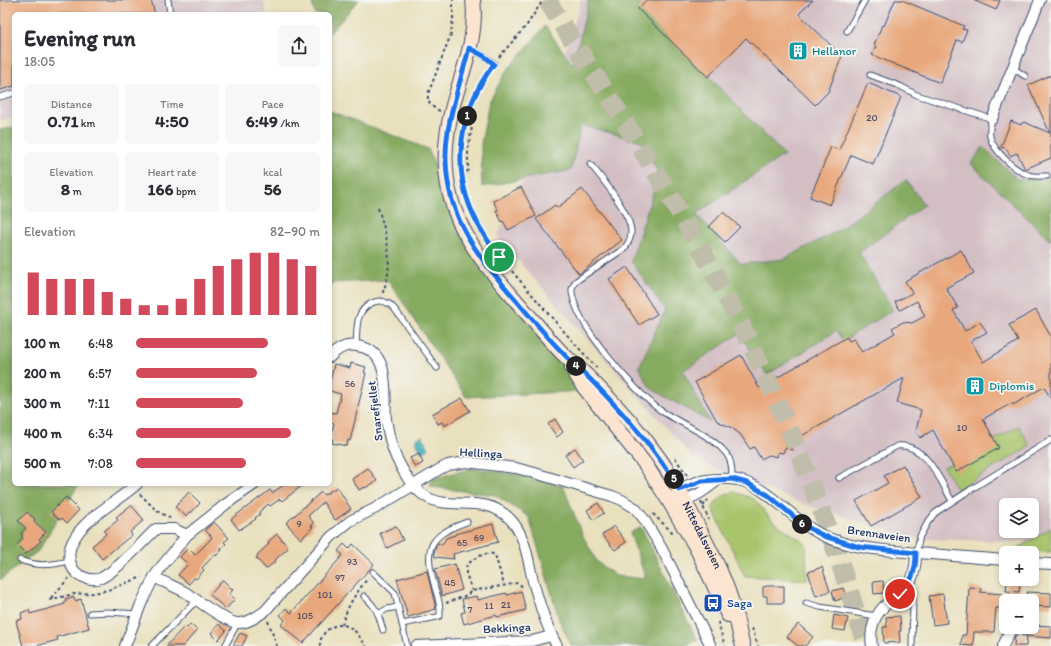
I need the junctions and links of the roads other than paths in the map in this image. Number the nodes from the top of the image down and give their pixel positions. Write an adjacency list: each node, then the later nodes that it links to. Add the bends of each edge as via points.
1 (168, 0): 5 (lane)
2 (473, 0): 7 (main road, Nittedalsveien, via 474,18)
3 (864, 0): 6 (lane)
4 (1040, 0): 9 (street)
5 (170, 12)
6 (847, 31)
7 (469, 48): 8 (lane); 18 (main road, Nittedalsveien, via 446,137 446,172 453,206 478,254)
8 (494, 64)
9 (1013, 68): 11 (lane); 14 (street)
10 (870, 75): 14 (lane, via 918,95)
11 (1025, 76)
12 (12, 94): 13 (lane)
13 (0, 97)
14 (992, 119): 16 (lane, via 990,138 998,152 1029,176)
15 (590, 164): 23 (lane, via 621,207 631,234 625,248 576,281 573,286 574,299 584,322 620,370 649,401 725,451 731,462)
16 (1048, 176)
17 (356, 345): 19 (street, via 336,350); 20 (lane, via 359,318 366,306 379,301 393,307); 24 (street, Snarefjellet, via 366,348 381,363 389,437 395,456)
18 (562, 353): 27 (main road, Nittedalsveien, via 591,380 642,436 670,473); 28 (main road, Nittedalsveien, via 583,386 631,446)
19 (332, 355)
20 (437, 368)
21 (1051, 440): 29 (lane)
22 (839, 478): 29 (lane, via 897,446 904,445 914,448 924,456)
23 (732, 479): 27 (street, Brennaveien, via 718,480 698,494); 32 (street, Brennaveien, via 755,486 805,526 824,536 859,547)
24 (413, 485): 49 (street, Hellinga, via 346,524 265,611 253,619); 53 (street, Snarefjellet, via 429,498 483,504 502,512 512,521 520,532); 62 (street, Hellinga, via 448,465 477,463 516,468 548,477 612,496 635,508 662,547)
25 (134, 486): 35 (street, via 79,531 72,542)
26 (253, 486): 31 (street)
27 (682, 495): 28 (street, Brennaveien); 54 (main road, Nittedalsveien, via 722,576)
28 (670, 501): 54 (main road, Nittedalsveien, via 697,549)
29 (952, 502): 32 (lane, via 928,522 920,536)
30 (468, 522): 50 (lane, via 453,527 436,538 429,551 440,616)
31 (190, 533): 35 (street, via 174,529 156,529 113,570 100,578 82,577 74,572); 39 (street)
32 (916, 553): 33 (street, Brennaveien); 40 (street, via 913,575)
33 (999, 559)
34 (20, 560): 35 (lane, via 43,565)
35 (69, 561)
36 (1039, 563): 37 (street)
37 (1051, 564)
38 (373, 572): 44 (lane, via 395,593)
39 (154, 577): 42 (street); 46 (street)
40 (907, 587): 48 (street); 64 (lane, via 913,600)
41 (364, 596): 47 (lane)
42 (199, 601): 49 (street); 57 (lane)
43 (806, 603): 48 (lane)
44 (398, 607): 47 (lane); 50 (lane)
45 (90, 613): 46 (lane)
46 (138, 614): 56 (street)
47 (378, 614): 51 (lane)
48 (876, 616): 63 (street, via 872,628)
49 (237, 624): 58 (lane)
50 (402, 624): 59 (lane)
51 (383, 630)
52 (1009, 634): 65 (street)
53 (551, 636): 55 (street, Bekkinga); 61 (street, Snarefjellet)
54 (742, 642)
55 (522, 644): 60 (street, Bekkinga)
56 (125, 646)
57 (152, 646)
58 (225, 646)
59 (407, 646)
60 (416, 646)
61 (557, 646)
62 (711, 646)
63 (872, 646)
64 (912, 646)
65 (1003, 646)

